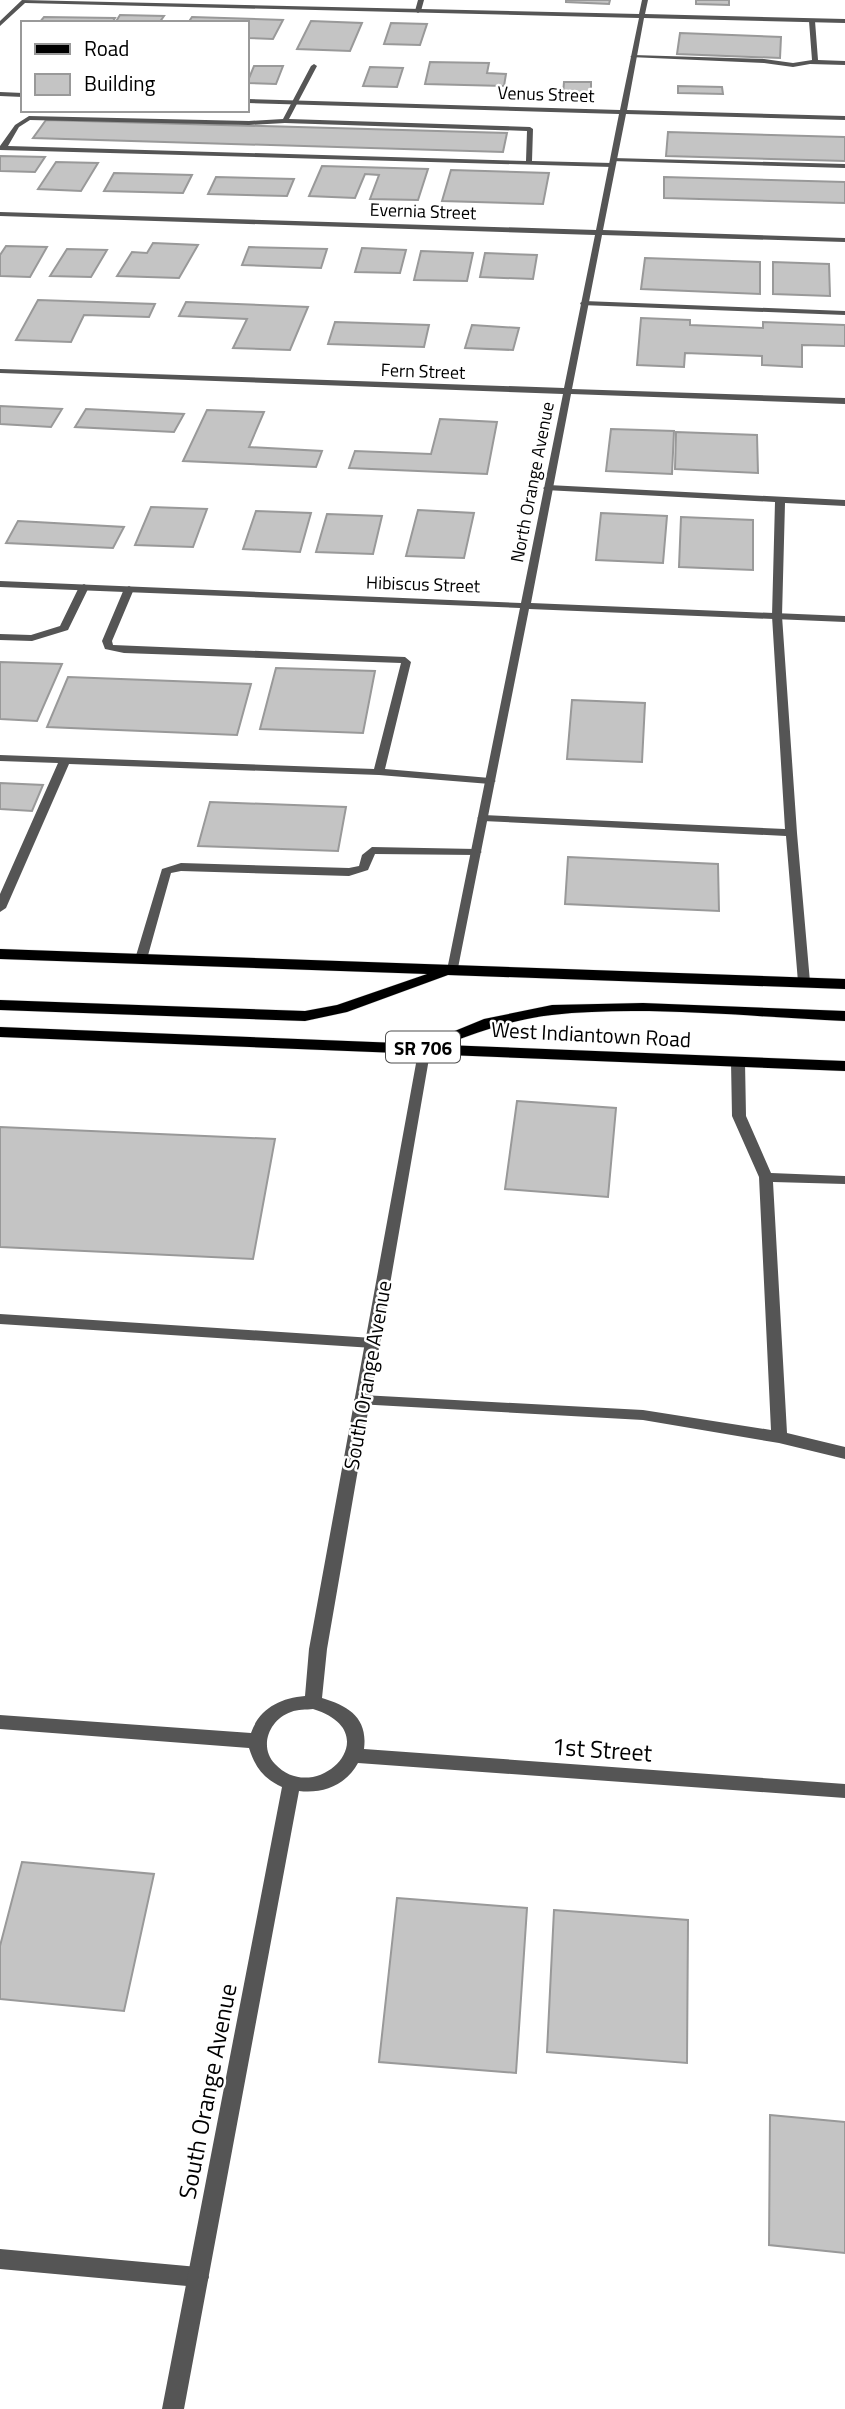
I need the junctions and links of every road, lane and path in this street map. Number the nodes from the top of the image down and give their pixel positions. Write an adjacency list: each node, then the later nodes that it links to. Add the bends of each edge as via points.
1 (421, 0): 4 (street)
2 (645, 0): 5 (street, North Orange Avenue)
3 (24, 1): 4 (street); 8 (street)
4 (418, 11): 5 (street)
5 (642, 16): 6 (street); 9 (street, North Orange Avenue)
6 (812, 20): 7 (street); 10 (street)
7 (845, 21)
8 (0, 24)
9 (634, 57): 10 (street, via 779,65); 17 (street, North Orange Avenue)
10 (815, 62): 11 (street)
11 (845, 63)
12 (314, 66): 16 (street)
13 (0, 94): 14 (street)
14 (21, 95)
15 (248, 101): 16 (street, Venus Street)
16 (296, 102): 17 (street, Venus Street); 19 (street)
17 (623, 111): 18 (street, Venus Street); 22 (street, North Orange Avenue)
18 (845, 117)
19 (285, 121): 20 (street, via 29,118); 21 (street, via 530,130)
20 (2, 148): 21 (street)
21 (529, 162): 22 (street)
22 (612, 162): 23 (street); 25 (street, North Orange Avenue)
23 (845, 166)
24 (0, 214): 25 (street, Evernia Street)
25 (598, 232): 26 (street, Evernia Street); 27 (street, North Orange Avenue)
26 (845, 240)
27 (584, 303): 28 (street); 30 (street, North Orange Avenue)
28 (845, 313)
29 (0, 371): 30 (street, Fern Street)
30 (566, 391): 31 (street, Fern Street); 32 (street, North Orange Avenue)
31 (845, 401)
32 (548, 488): 33 (street); 38 (street, North Orange Avenue)
33 (780, 501): 34 (street); 39 (street)
34 (845, 503)
35 (0, 584): 36 (street, Hibiscus Street)
36 (85, 587): 37 (street, Hibiscus Street); 41 (street, via 64,628 32,638)
37 (129, 589): 38 (street, Hibiscus Street); 44 (street, via 107,641 109,647 406,662)
38 (524, 606): 39 (street, Hibiscus Street); 45 (street, North Orange Avenue)
39 (777, 616): 40 (street, Hibiscus Street); 47 (street)
40 (845, 619)
41 (0, 637)
42 (0, 758): 43 (street)
43 (65, 760): 44 (street); 49 (street)
44 (379, 772): 45 (street)
45 (490, 781): 46 (street, North Orange Avenue)
46 (483, 818): 47 (street); 48 (street, North Orange Avenue)
47 (791, 833): 53 (street)
48 (476, 852): 51 (street, via 372,850 364,868 349,872 181,867 166,871); 52 (street, North Orange Avenue)
49 (0, 908)
50 (0, 954): 51 (main road)
51 (141, 959): 52 (main road)
52 (453, 970): 53 (main road); 55 (main road, via 341,1009 305,1016)
53 (804, 982): 54 (main road)
54 (845, 984)
55 (0, 1005)
56 (845, 1016): 58 (main road, via 643,1008 552,1010 490,1022)
57 (0, 1032): 58 (main road, West Indiantown Road / SR 706)
58 (425, 1047): 59 (main road, West Indiantown Road / SR 706); 64 (street, South Orange Avenue)
59 (738, 1062): 60 (main road, West Indiantown Road / SR 706); 61 (street, via 739,1116)
60 (845, 1066)
61 (766, 1177): 62 (street); 66 (street)
62 (845, 1180)
63 (0, 1319): 64 (street)
64 (373, 1343): 65 (street, South Orange Avenue)
65 (362, 1400): 66 (street, via 643,1415); 68 (street, South Orange Avenue, via 318,1649)
66 (779, 1437): 67 (street)
67 (845, 1453)
68 (313, 1702): 70 (street, via 282,1708 269,1716); 71 (street, via 328,1704 351,1720 358,1743)
69 (0, 1722): 70 (street)
70 (257, 1741): 72 (street, via 257,1755 265,1767)
71 (355, 1756): 72 (street, via 337,1777); 73 (street, 1st Street)
72 (292, 1783): 75 (street, South Orange Avenue)
73 (845, 1791)
74 (0, 2259): 75 (street)
75 (198, 2277): 76 (street, South Orange Avenue)
76 (173, 2409)

